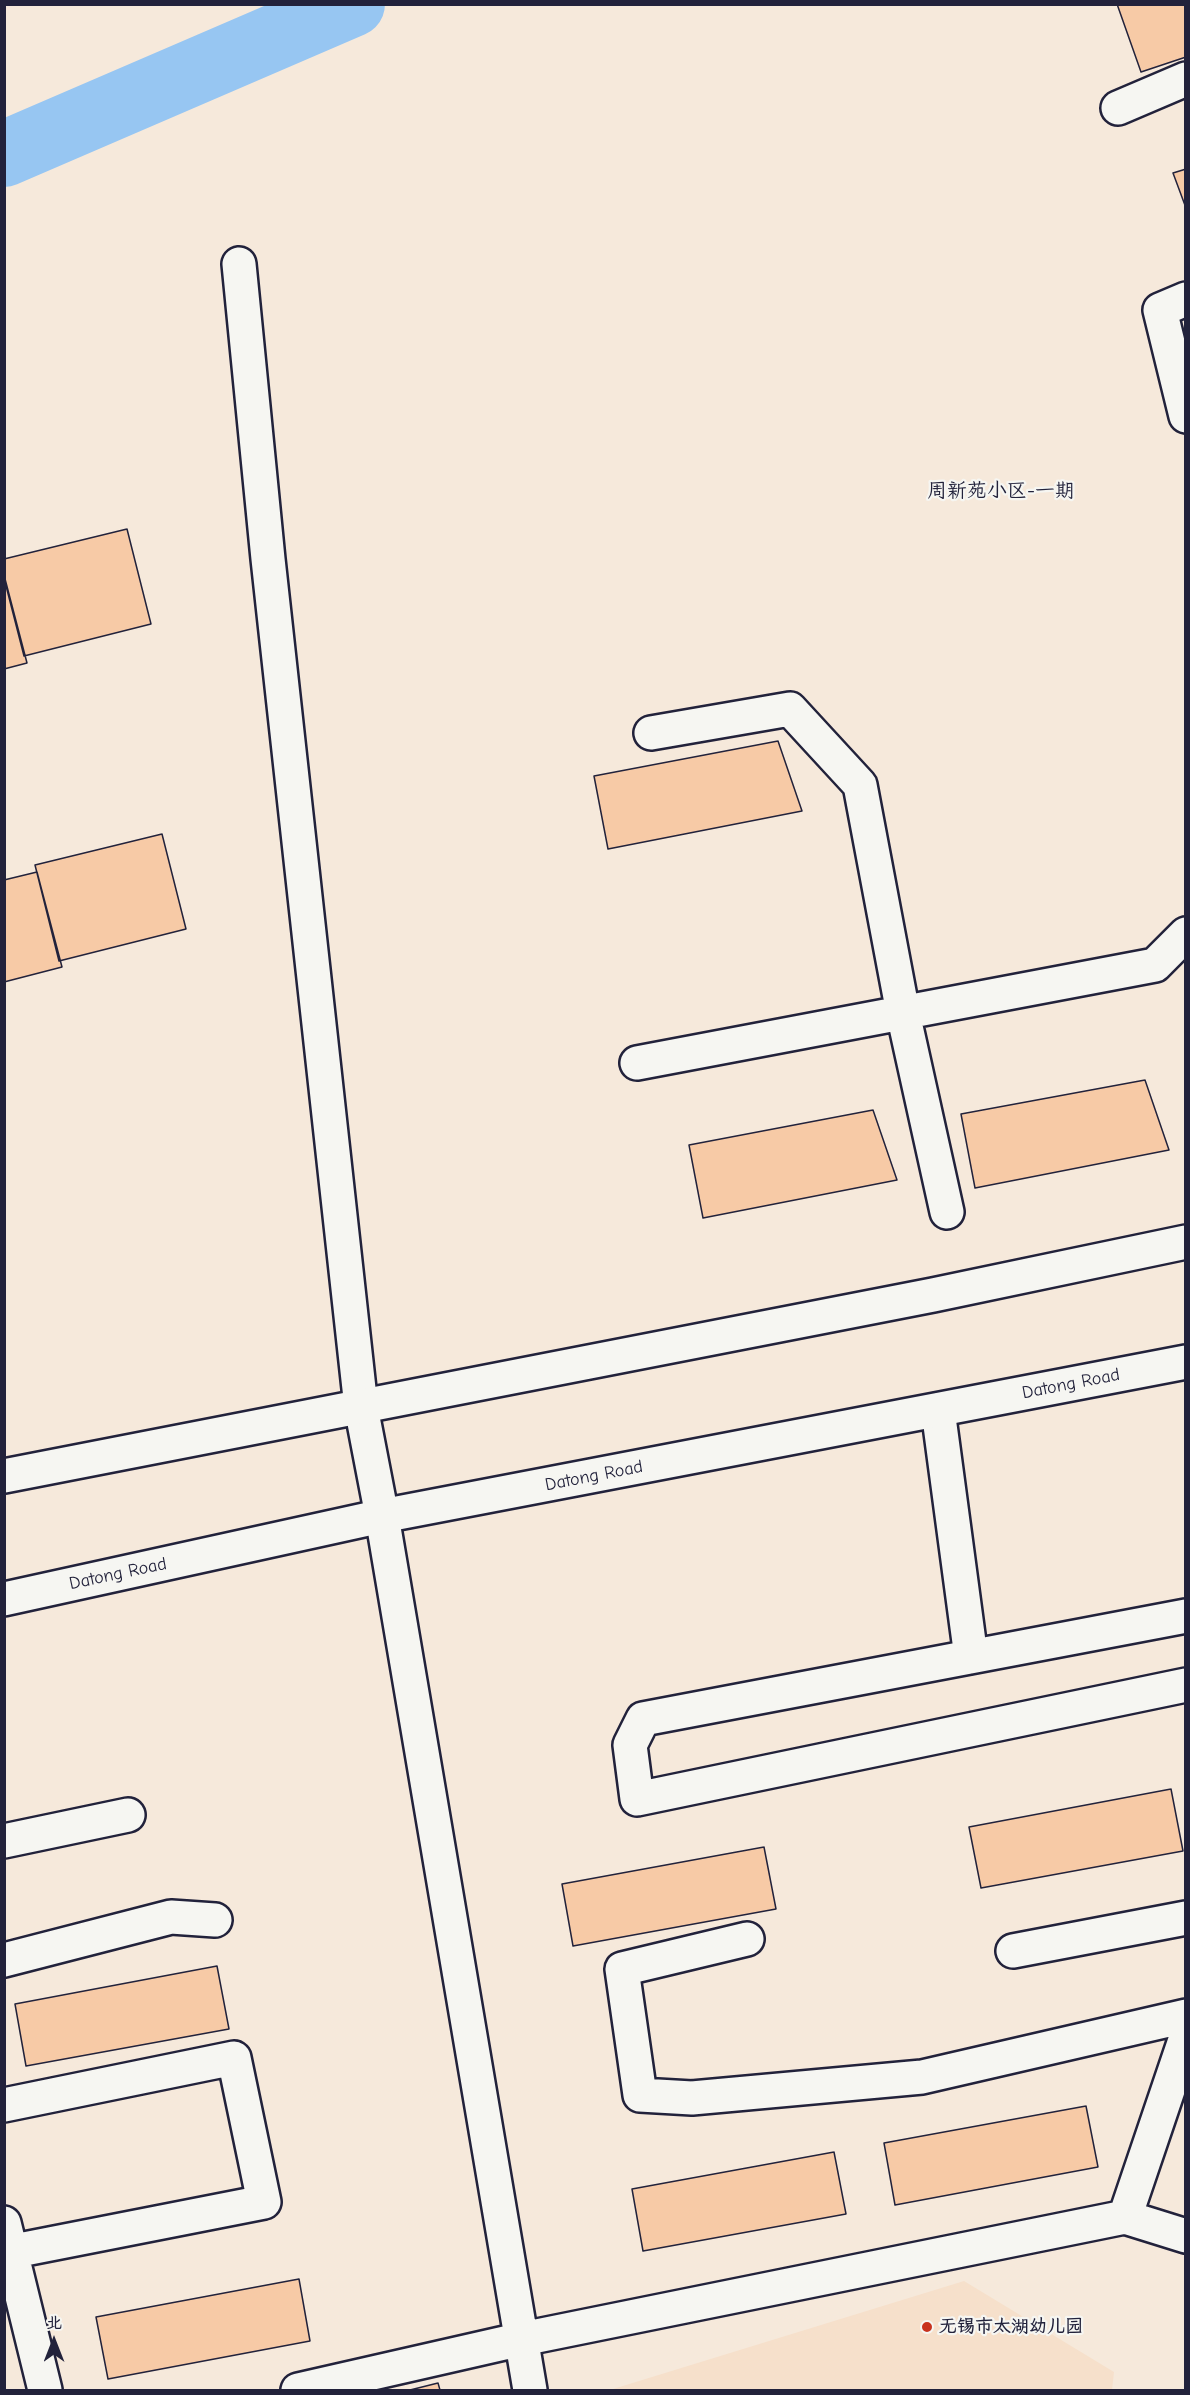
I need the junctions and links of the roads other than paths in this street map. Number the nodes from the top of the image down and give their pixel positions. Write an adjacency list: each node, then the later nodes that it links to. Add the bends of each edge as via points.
1 (1185, 79): 2 (street)
2 (1118, 108)
3 (239, 264): 13 (street)
4 (1185, 299): 5 (street, via 1160,310)
5 (1185, 416)
6 (651, 733): 8 (street, via 790,709 860,785)
7 (1185, 934): 8 (street, via 1155,965)
8 (903, 1013): 9 (street); 10 (street)
9 (637, 1063)
10 (947, 1212)
11 (1185, 1242): 13 (street)
12 (1185, 1362): 14 (street, Datong Road)
13 (361, 1407): 15 (street); 16 (street)
14 (938, 1410): 16 (street, Datong Road); 19 (street)
15 (4, 1476)
16 (382, 1516): 17 (street, Datong Road); 34 (street)
17 (4, 1599)
18 (1185, 1616): 19 (street)
19 (971, 1657): 20 (street, via 643,1719 630,1745 637,1799)
20 (1185, 1685)
21 (128, 1815): 22 (street)
22 (4, 1841)
23 (1185, 1918): 26 (street)
24 (215, 1920): 27 (street, via 171,1917)
25 (747, 1939): 28 (street, via 622,1970 640,2095 692,2098 922,2077)
26 (1012, 1951)
27 (4, 1960)
28 (1185, 2016)
29 (1185, 2037): 31 (street)
30 (4, 2105): 33 (street, via 234,2058 264,2202)
31 (1125, 2217): 32 (street); 34 (street)
32 (1185, 2236)
33 (7, 2243): 35 (street)
34 (522, 2339): 36 (street); 37 (street)
35 (45, 2391)
36 (298, 2391)
37 (530, 2391)

